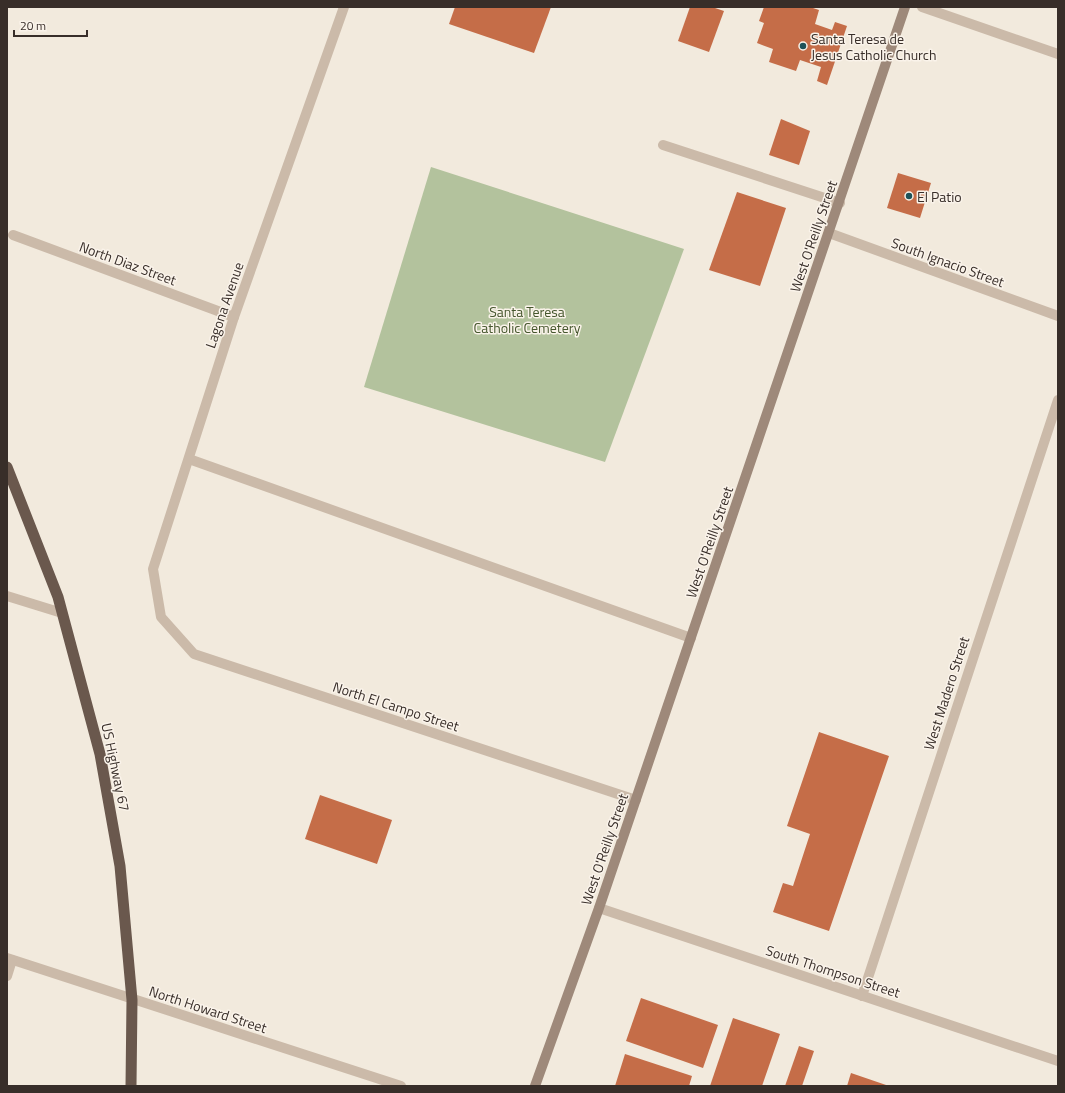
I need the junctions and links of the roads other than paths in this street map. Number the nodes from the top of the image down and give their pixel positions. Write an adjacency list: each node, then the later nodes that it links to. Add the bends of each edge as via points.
1 (344, 7): 9 (street, Lagona Avenue)
2 (906, 7): 6 (main road, West O'Reilly Street)
3 (922, 7): 4 (street)
4 (1058, 54)
5 (663, 145): 6 (street)
6 (840, 202): 7 (main road, West O'Reilly Street)
7 (829, 233): 10 (street, South Ignacio Street); 17 (main road, West O'Reilly Street)
8 (13, 235): 9 (street, North Diaz Street)
9 (234, 316): 12 (street, Lagona Avenue)
10 (1058, 316)
11 (1058, 400): 22 (street, West Madero Street)
12 (188, 459): 16 (street, Lagona Avenue, via 153,569); 17 (street)
13 (7, 467): 15 (highway, US Highway 67)
14 (7, 596): 15 (street)
15 (62, 613): 23 (highway, US Highway 67, via 101,762 120,866)
16 (161, 617): 18 (street, North El Campo Street, via 194,654)
17 (691, 638): 18 (main road, West O'Reilly Street)
18 (636, 800): 19 (main road, West O'Reilly Street)
19 (600, 908): 22 (street, South Thompson Street); 27 (main road, West O'Reilly Street)
20 (10, 959): 21 (street); 23 (street, North Howard Street)
21 (7, 976)
22 (862, 996): 24 (street, South Thompson Street)
23 (132, 1000): 25 (highway, US Highway 67); 26 (street, North Howard Street)
24 (1058, 1061)
25 (131, 1086)
26 (401, 1086)
27 (535, 1086)

